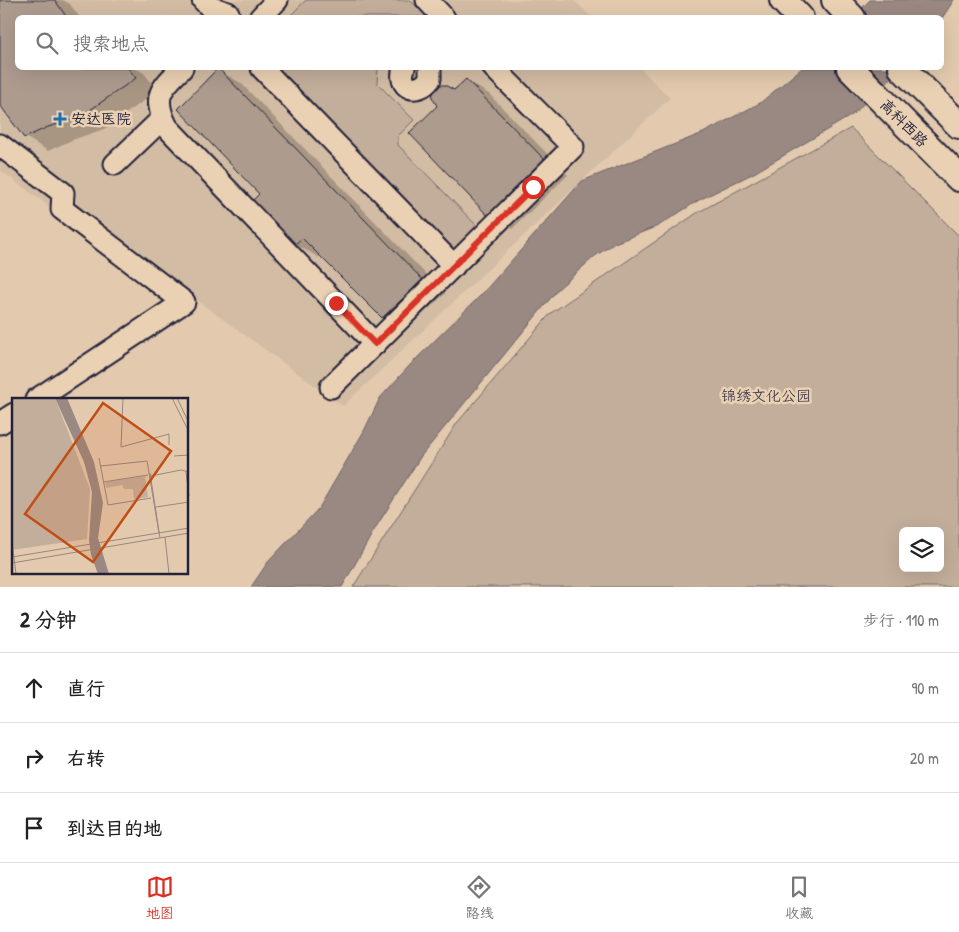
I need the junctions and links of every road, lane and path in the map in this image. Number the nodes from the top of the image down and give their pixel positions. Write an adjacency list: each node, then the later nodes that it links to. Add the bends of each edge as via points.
1 (202, 0): 6 (lane, via 210,7)
2 (277, 0): 7 (lane)
3 (427, 0): 8 (lane)
4 (783, 0): 9 (main road)
5 (835, 0): 10 (main road)
6 (232, 10)
7 (263, 15)
8 (441, 15)
9 (797, 15)
10 (849, 15)
11 (180, 70): 18 (lane, via 164,86 158,100)
12 (264, 70): 23 (lane)
13 (404, 70): 14 (lane, via 403,80 415,89 430,79)
14 (430, 70)
15 (496, 70): 23 (lane, via 573,147)
16 (852, 70): 22 (main road, 高科西路)
17 (905, 71): 19 (main road)
18 (162, 118): 21 (lane); 24 (lane, via 167,127)
19 (959, 125)
20 (0, 145): 26 (lane, via 63,193 62,209 184,302)
21 (115, 164)
22 (959, 178)
23 (454, 266): 24 (lane)
24 (375, 344): 25 (lane)
25 (331, 387)
26 (39, 398)
27 (12, 415): 28 (lane)
28 (0, 423)

